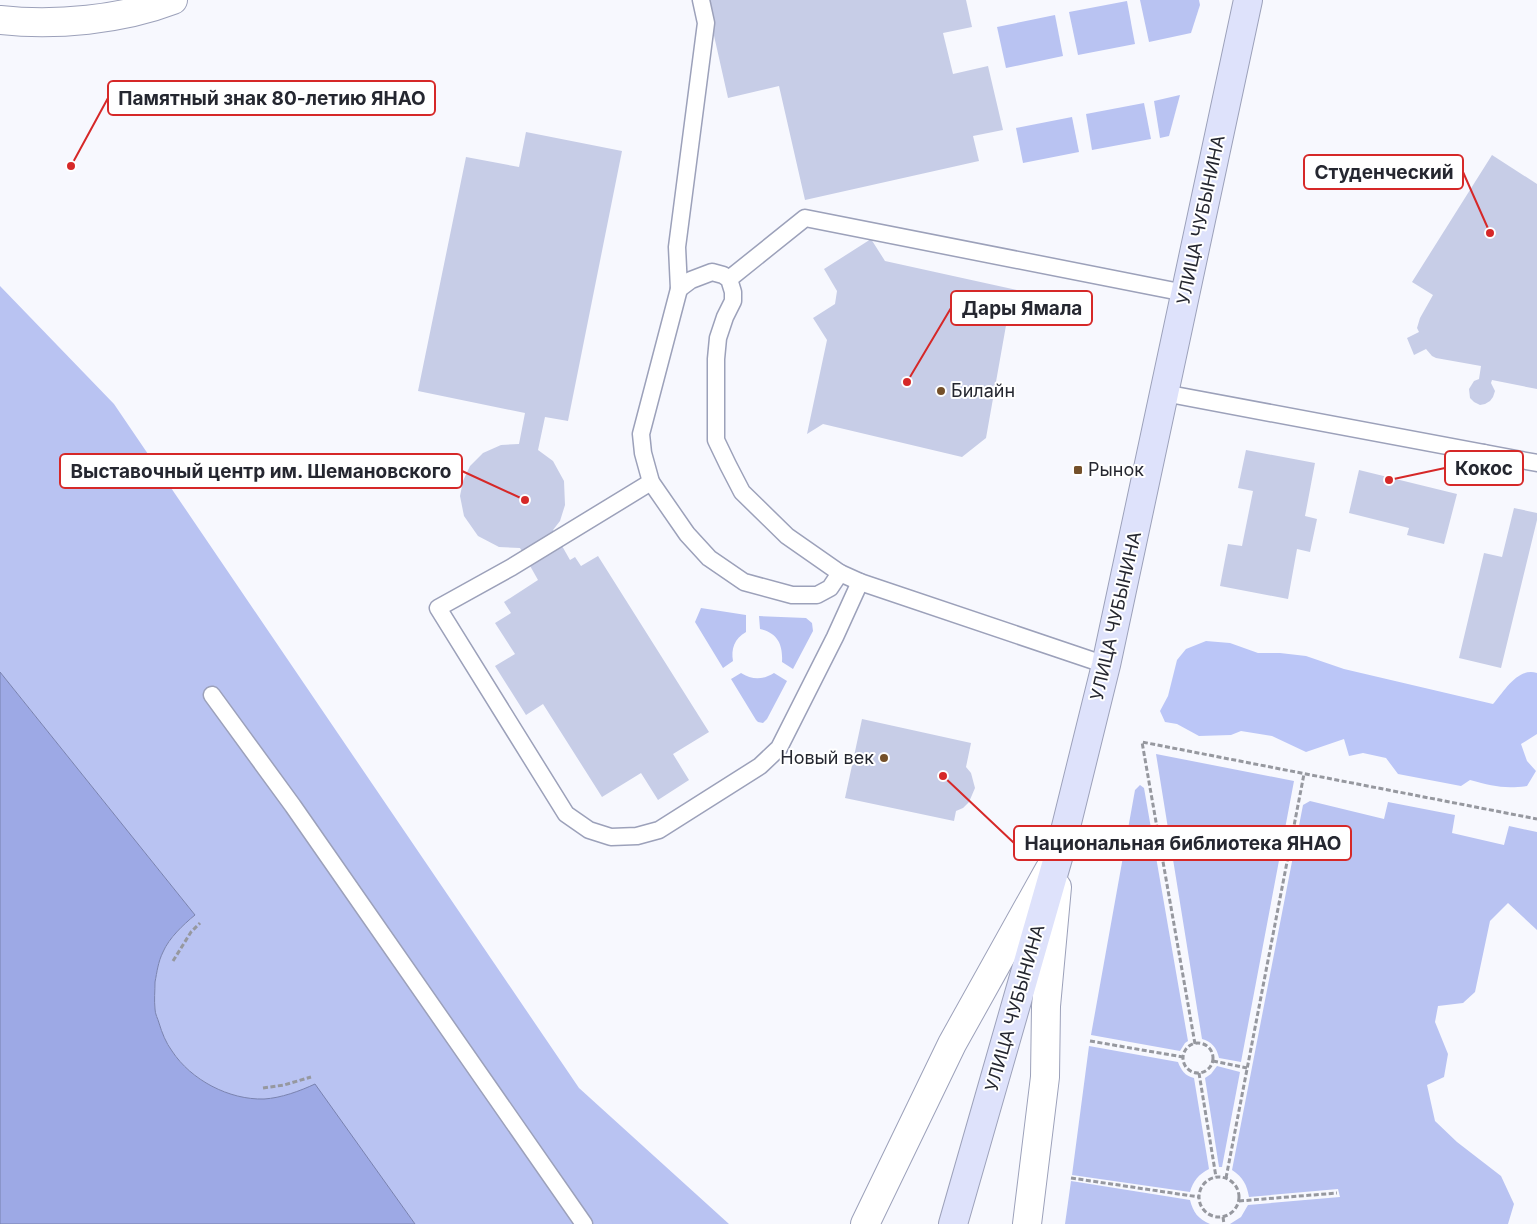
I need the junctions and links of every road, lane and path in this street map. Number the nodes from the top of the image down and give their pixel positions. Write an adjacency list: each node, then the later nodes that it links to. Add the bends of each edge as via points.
1 (173, 0): 4 (street, via 152,8)
2 (701, 0): 7 (lane, via 706,23 677,247)
3 (1248, 0): 8 (main road, УЛИЦА ЧУБЫНИНА)
4 (127, 6): 5 (street, via 94,20)
5 (0, 20)
6 (729, 279): 7 (lane, via 712,272 691,280); 8 (lane, via 805,218); 14 (lane, via 733,301 718,338 716,440 742,492 787,536)
7 (679, 289): 13 (lane, via 641,434)
8 (1185, 293): 9 (main road, УЛИЦА ЧУБЫНИНА)
9 (1164, 393): 10 (lane); 16 (main road, УЛИЦА ЧУБЫНИНА)
10 (1484, 453): 11 (lane); 12 (lane)
11 (1537, 462)
12 (1477, 475)
13 (651, 482): 14 (lane, via 687,534 709,558 744,582 792,595 816,596 830,588); 15 (lane, via 438,608 566,814 589,830 611,837 637,836 659,830 760,766 779,748)
14 (840, 573): 15 (lane)
15 (860, 582): 16 (lane)
16 (1106, 665): 20 (main road, УЛИЦА ЧУБЫНИНА)
17 (212, 695): 38 (lane)
18 (1304, 774): 19 (path); 24 (path, via 1142,742); 27 (path)
19 (1537, 819)
20 (1060, 851): 39 (street, via 952,1044); 40 (main road, УЛИЦА ЧУБЫНИНА); 41 (street, via 1046,1006 1046,1077)
21 (200, 923): 22 (path)
22 (173, 961)
23 (1090, 1041): 25 (path)
24 (1195, 1044): 25 (path); 26 (path, via 1206,1046)
25 (1183, 1057): 28 (path, via 1186,1067)
26 (1213, 1061): 27 (path); 28 (path, via 1207,1070)
27 (1247, 1068): 33 (path)
28 (1199, 1073): 31 (path)
29 (311, 1077): 30 (path)
30 (264, 1088)
31 (1216, 1177): 33 (path); 35 (path, via 1206,1181)
32 (1071, 1178): 35 (path)
33 (1226, 1178): 36 (path, via 1236,1187)
34 (1338, 1193): 36 (path)
35 (1199, 1197): 37 (path, via 1206,1212)
36 (1239, 1201): 37 (path, via 1232,1212)
37 (1223, 1217): 42 (path)
38 (584, 1224)
39 (865, 1224)
40 (953, 1224)
41 (1027, 1224)
42 (1224, 1224)

